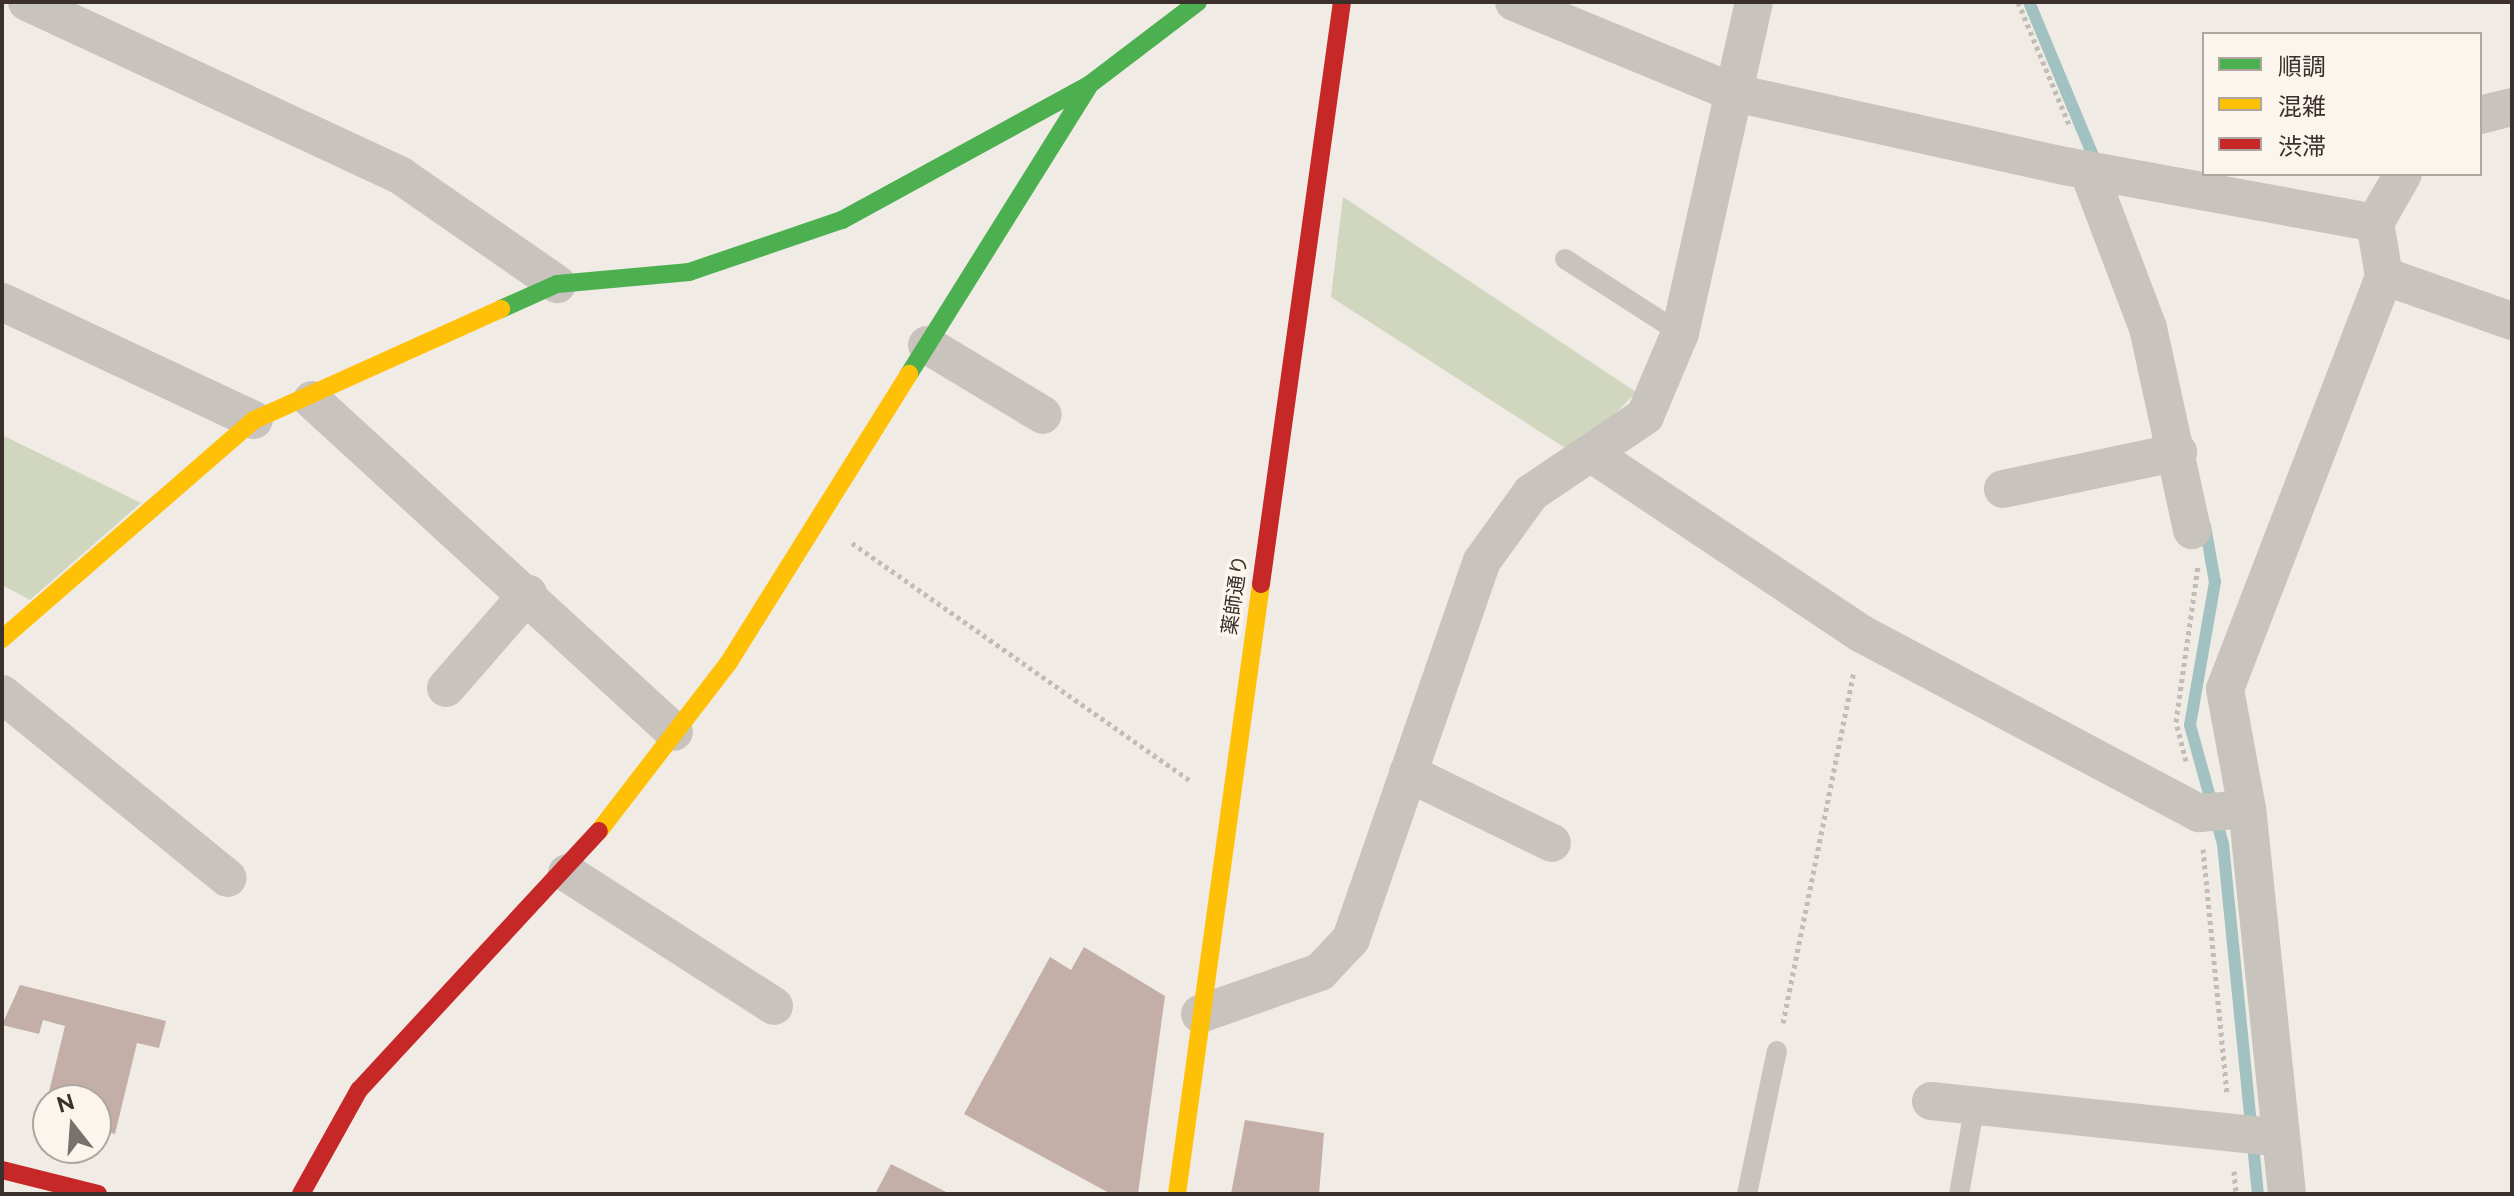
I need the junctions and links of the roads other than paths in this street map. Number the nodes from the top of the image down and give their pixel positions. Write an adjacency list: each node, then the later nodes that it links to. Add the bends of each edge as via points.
1 (1198, 2): 6 (street)
2 (1342, 2): 38 (street, 薬師通り)
3 (1514, 2): 7 (street)
4 (1754, 2): 7 (street)
5 (40, 5): 15 (street, via 401,176)
6 (1089, 85): 15 (street, via 842,220 689,272); 19 (street)
7 (1735, 93): 10 (street); 18 (street)
8 (2512, 107): 9 (street)
9 (2482, 114)
10 (2099, 172): 12 (street); 23 (street, via 2148,328)
11 (2402, 176): 12 (street)
12 (2375, 223): 14 (street)
13 (1565, 259): 18 (lane)
14 (2384, 276): 17 (street); 33 (street, via 2225,689)
15 (557, 284): 20 (street, via 464,322)
16 (2, 302): 22 (street)
17 (2512, 321)
18 (1680, 333): 24 (street, via 1645,416)
19 (927, 345): 21 (street); 31 (street, via 729,662)
20 (312, 400): 22 (street); 27 (street)
21 (1043, 415)
22 (254, 420): 28 (street)
23 (2178, 452): 25 (street); 26 (street)
24 (1595, 456): 32 (street, via 1531,493 1482,561); 33 (street, via 1862,634 2199,813)
25 (2003, 489)
26 (2192, 530)
27 (528, 594): 29 (street); 31 (street)
28 (2, 639)
29 (446, 688)
30 (2, 694): 36 (street)
31 (674, 732): 35 (street)
32 (1408, 773): 34 (street); 38 (street, via 1351,939 1320,972)
33 (2247, 809): 42 (street)
34 (1552, 843)
35 (567, 873): 37 (street); 45 (street, via 359,1090)
36 (228, 878)
37 (774, 1006)
38 (1200, 1014): 46 (street, 薬師通り)
39 (1777, 1051): 47 (lane)
40 (1931, 1101): 41 (street)
41 (1974, 1110): 42 (street); 48 (lane)
42 (2281, 1138): 49 (street)
43 (2, 1170): 44 (street)
44 (98, 1194)
45 (301, 1194)
46 (1177, 1194)
47 (1747, 1194)
48 (1959, 1194)
49 (2287, 1194)

